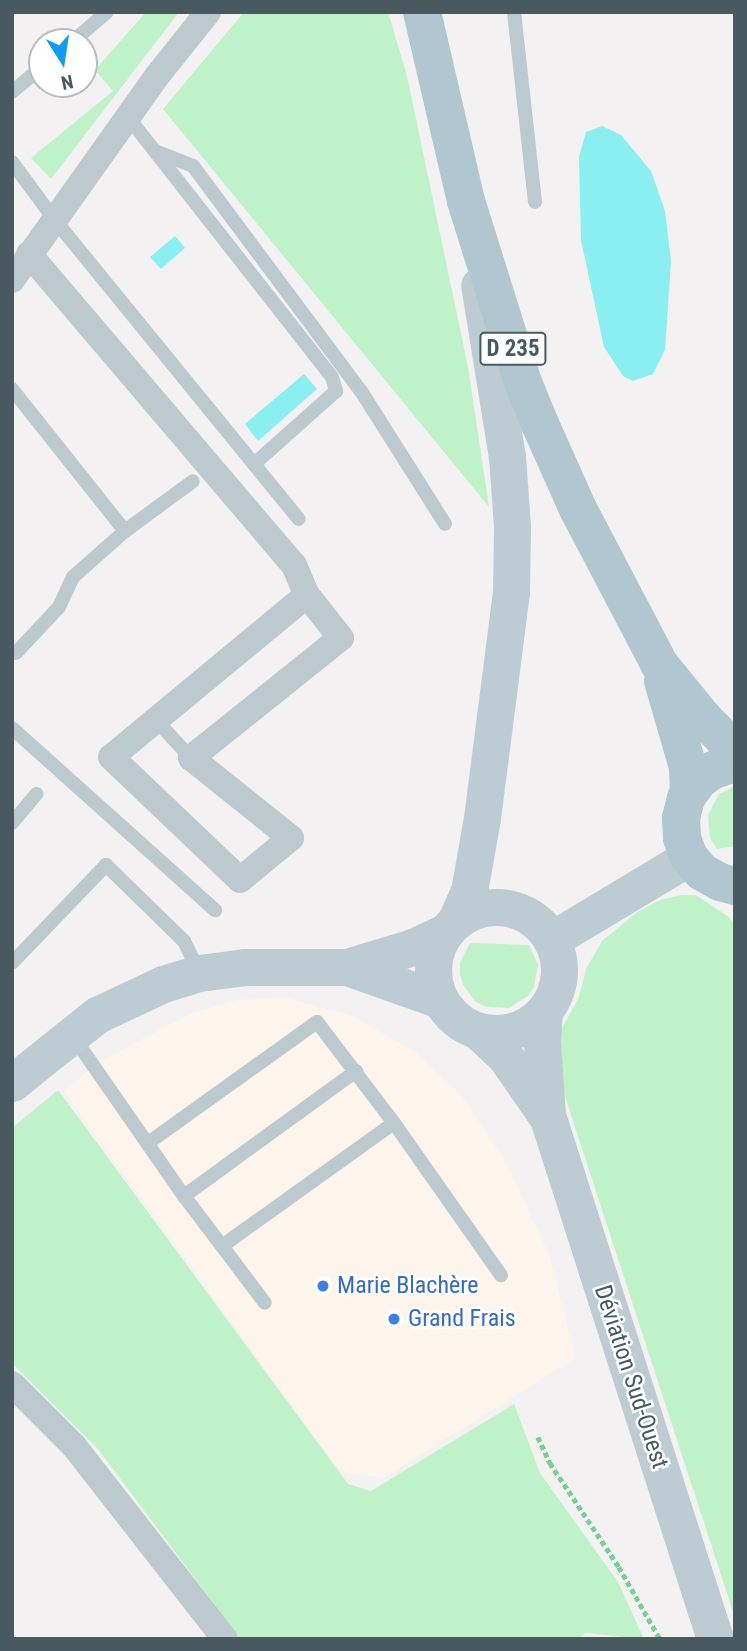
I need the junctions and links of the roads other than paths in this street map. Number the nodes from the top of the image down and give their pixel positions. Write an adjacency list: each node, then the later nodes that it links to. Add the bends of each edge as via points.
1 (107, 12): 5 (lane)
2 (208, 12): 8 (street)
3 (422, 12): 11 (main road, D 235)
4 (513, 12): 12 (lane)
5 (88, 28)
6 (28, 79): 7 (lane)
7 (12, 92)
8 (128, 117): 9 (lane); 13 (street)
9 (155, 151): 17 (lane, via 332,377 336,391); 20 (lane, via 193,166 360,391)
10 (12, 162): 13 (lane)
11 (466, 201): 24 (main road, D 235, via 540,424 578,509); 36 (main road, via 507,457 512,526 510,593 482,818 469,891)
12 (535, 202)
13 (54, 219): 14 (street); 17 (lane)
14 (29, 254): 15 (street); 22 (street, via 294,565)
15 (12, 280)
16 (12, 389): 21 (lane)
17 (254, 464): 19 (lane)
18 (193, 481): 21 (lane)
19 (299, 519)
20 (445, 524)
21 (125, 531): 23 (lane, via 73,577 59,607)
22 (307, 595): 25 (street); 28 (street, via 341,638)
23 (16, 653)
24 (660, 666): 27 (main road, D 235); 30 (main road, D 235, via 688,767)
25 (155, 719): 28 (lane); 28 (street, via 111,757 240,880 290,838)
26 (12, 728): 35 (lane)
27 (735, 750)
28 (191, 758)
29 (735, 763): 30 (main road, via 713,769)
30 (689, 793): 33 (main road, via 681,818)
31 (36, 794): 32 (lane)
32 (12, 823)
33 (689, 857): 34 (main road, via 702,872); 37 (main road)
34 (732, 888)
35 (215, 910)
36 (450, 927): 37 (main road, via 470,911 502,906 533,918); 39 (main road, via 413,947); 41 (main road, via 435,949 432,966)
37 (551, 940): 42 (main road, via 560,968 553,998)
38 (12, 964): 40 (lane, via 106,865 184,941)
39 (347, 967): 40 (main road, via 245,967); 41 (main road)
40 (199, 973): 44 (main road, via 130,997)
41 (440, 1000): 43 (main road, via 449,1014)
42 (544, 1011): 43 (main road, via 514,1031); 47 (main road)
43 (478, 1031): 47 (main road, via 506,1056)
44 (71, 1033): 46 (main road); 49 (lane)
45 (356, 1071): 48 (lane); 49 (lane, via 317,1022); 50 (lane)
46 (12, 1083)
47 (547, 1115): 56 (main road, Déviation Sud-Ouest)
48 (394, 1123): 51 (lane); 52 (lane)
49 (148, 1143): 50 (lane)
50 (184, 1196): 51 (lane)
51 (222, 1246): 53 (lane)
52 (501, 1275)
53 (265, 1303)
54 (12, 1384): 55 (street, via 74,1446)
55 (225, 1639)
56 (715, 1639)

